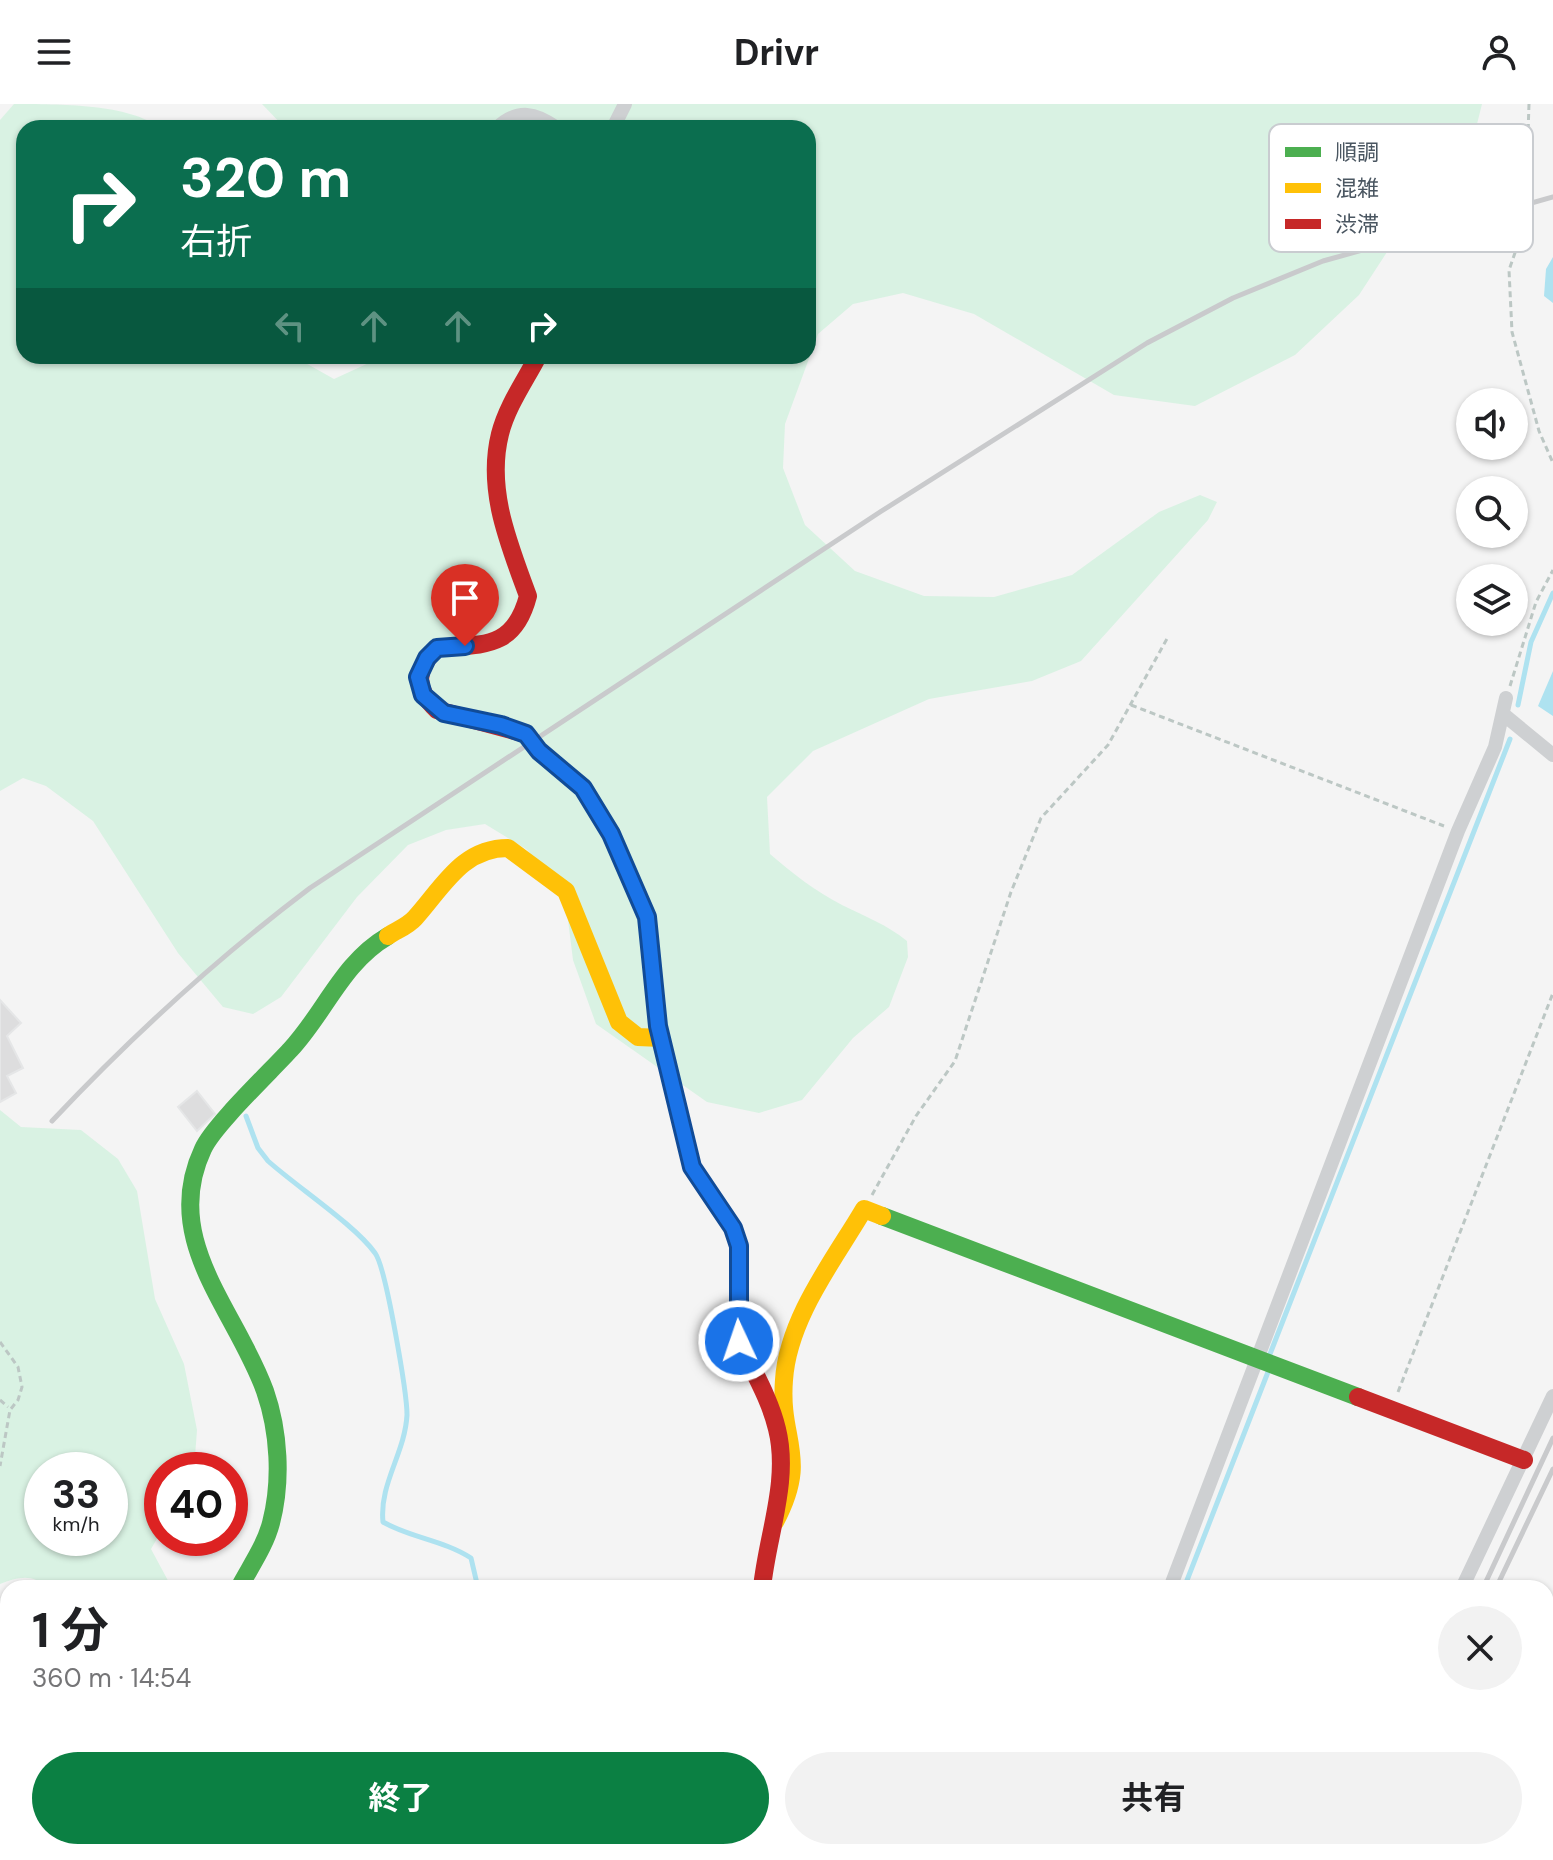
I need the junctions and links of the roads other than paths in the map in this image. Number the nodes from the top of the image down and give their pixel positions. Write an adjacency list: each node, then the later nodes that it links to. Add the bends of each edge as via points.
1 (509, 120): 2 (street, via 518,114 538,114)
2 (546, 120)
3 (534, 364): 7 (street, bridge, via 500,433 495,480 502,527 528,596 526,606 503,640 491,647 437,648 418,677 423,695 444,713 526,734 583,788 611,834 647,917)
4 (1506, 698): 5 (street)
5 (1503, 714): 6 (street); 8 (street, via 1495,747 1458,831)
6 (1553, 755)
7 (661, 1038): 11 (street, via 692,1167 733,1228 739,1246 739,1341 777,1429); 12 (street, via 638,1037 619,1022 566,891 521,855 491,848 445,879 413,921 369,947 348,967 305,1034 204,1145 192,1166 190,1224 273,1423 269,1531)
8 (1258, 1360): 10 (street); 11 (street, via 864,1209 823,1279 787,1360 792,1485); 14 (street)
9 (1553, 1396): 10 (street)
10 (1524, 1460): 15 (street)
11 (775, 1522): 13 (street)
12 (243, 1580)
13 (763, 1580)
14 (1173, 1580)
15 (1466, 1580)

